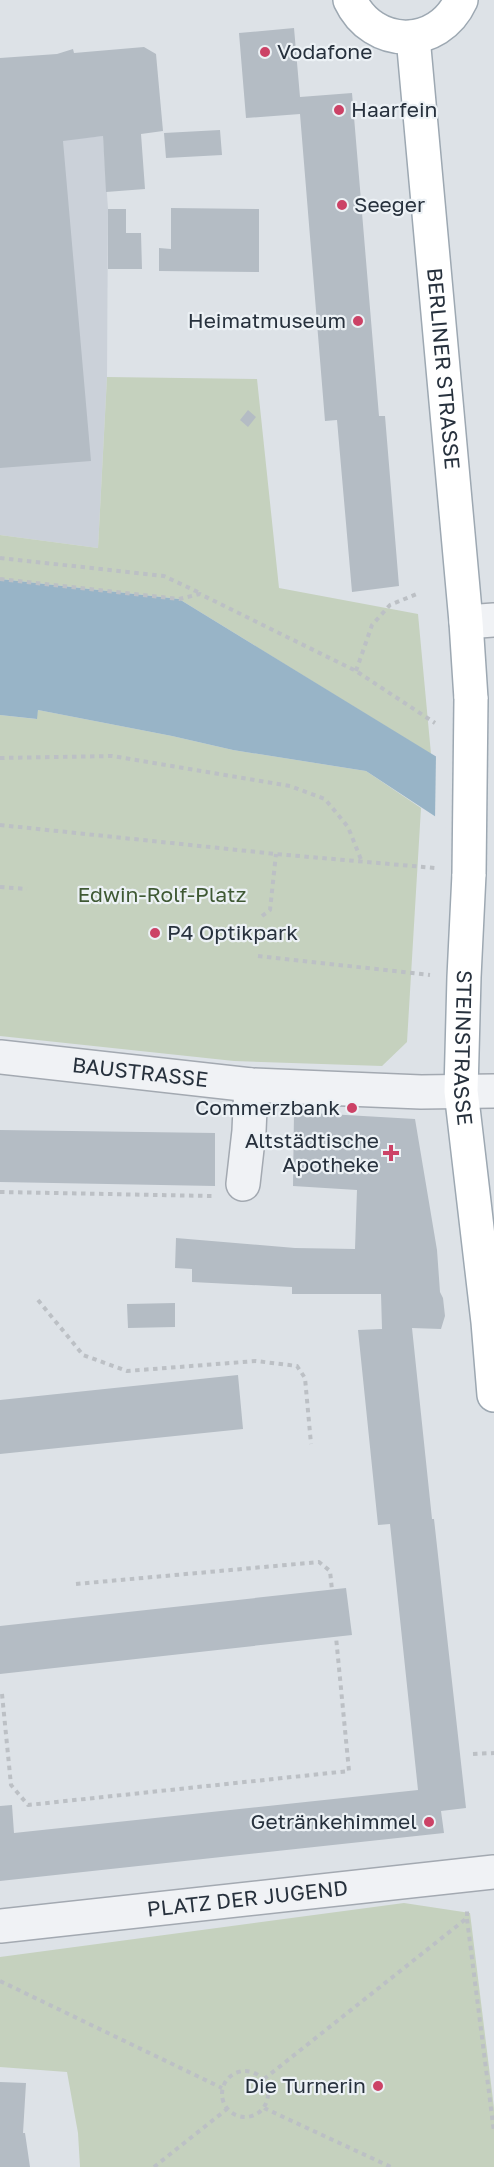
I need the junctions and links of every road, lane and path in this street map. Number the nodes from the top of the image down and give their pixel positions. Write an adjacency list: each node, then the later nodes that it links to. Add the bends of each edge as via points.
1 (350, 0): 3 (main road, via 372,27 391,36)
2 (461, 0): 3 (main road, via 445,23 430,33)
3 (412, 37): 8 (main road, BERLINER STRASSE)
4 (0, 558): 7 (path, via 164,576)
5 (0, 579): 7 (path, via 179,598)
6 (419, 593): 9 (path, via 390,605 372,625)
7 (201, 594): 9 (path)
8 (480, 621): 10 (main road, BERLINER STRASSE)
9 (356, 670): 11 (path)
10 (471, 699): 16 (main road, STEINSTRASSE, bridge)
11 (445, 730)
12 (0, 758): 15 (path, via 112,756 290,786 325,799 348,827)
13 (0, 825): 14 (path)
14 (276, 854): 15 (path); 19 (path, via 270,910)
15 (362, 862): 16 (path)
16 (454, 871): 21 (main road, STEINSTRASSE)
17 (0, 887): 18 (path)
18 (27, 889)
19 (261, 916)
20 (258, 956): 21 (path)
21 (464, 976): 24 (main road, STEINSTRASSE)
22 (0, 1058): 23 (street, BAUSTRASSE)
23 (251, 1085): 24 (street, BAUSTRASSE); 26 (street)
24 (462, 1091): 25 (street, BAUSTRASSE); 29 (main road, STEINSTRASSE)
25 (494, 1091)
26 (243, 1184): 27 (path, via 216,1196)
27 (0, 1192)
28 (38, 1300): 30 (path, via 83,1355 127,1371 256,1361 297,1366 305,1378)
29 (494, 1395)
30 (311, 1444)
31 (76, 1584): 32 (path, via 319,1562 330,1571)
32 (332, 1590)
33 (336, 1637): 34 (path, via 349,1771 28,1805 11,1785)
34 (2, 1694)
35 (494, 1753): 36 (path)
36 (473, 1754)
37 (480, 1874): 38 (path); 39 (street, PLATZ DER JUGEND)
38 (467, 1918): 41 (path); 45 (path)
39 (0, 1926)
40 (0, 1981): 42 (path)
41 (264, 2079): 42 (path, via 257,2073 241,2070 227,2078); 43 (path, via 269,2092)
42 (222, 2088): 44 (path)
43 (264, 2108): 44 (path, via 249,2117); 47 (path)
44 (227, 2109): 46 (path)
45 (494, 2132)
46 (154, 2167)
47 (391, 2167)

